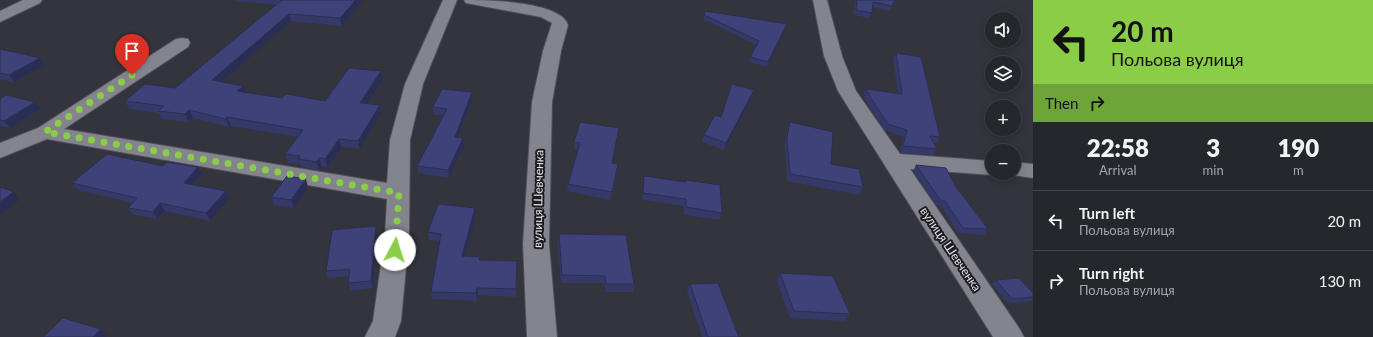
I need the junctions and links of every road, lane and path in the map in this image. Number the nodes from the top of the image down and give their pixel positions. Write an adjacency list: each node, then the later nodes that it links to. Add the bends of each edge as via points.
1 (35, 0): 5 (street)
2 (450, 0): 13 (street, via 414,84 400,140)
3 (471, 0): 15 (street, вулиця Шевченка, via 546,13 559,21 560,25 542,102 538,160 536,244)
4 (820, 0): 9 (street, вулиця Шевченка, via 833,56 847,91)
5 (0, 17)
6 (182, 43): 7 (street)
7 (45, 132): 8 (street); 13 (street)
8 (0, 151)
9 (892, 161): 10 (street); 16 (street, вулиця Шевченка)
10 (985, 168)
11 (1021, 170): 12 (street)
12 (1033, 171)
13 (399, 193): 14 (street, via 397,236 387,321)
14 (380, 337)
15 (542, 337)
16 (1009, 337)

